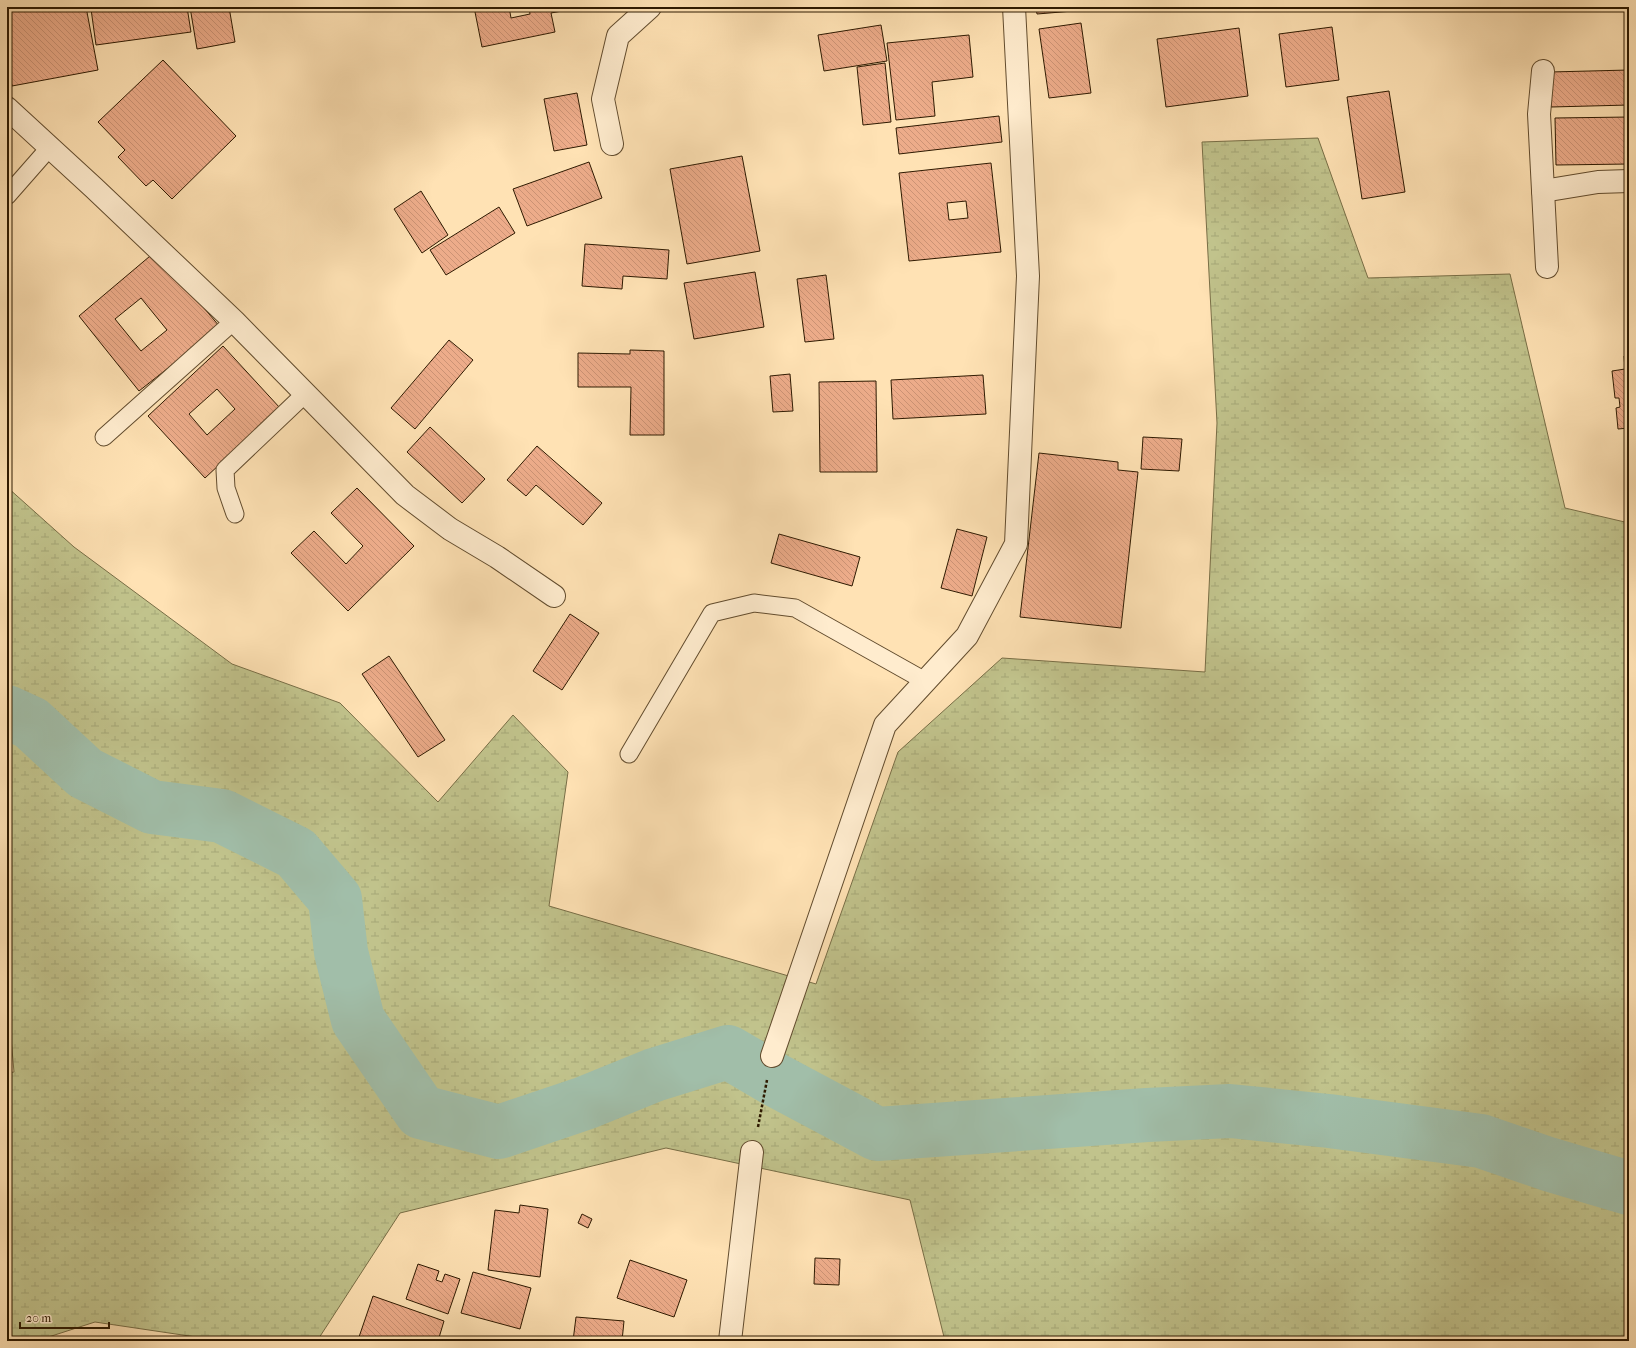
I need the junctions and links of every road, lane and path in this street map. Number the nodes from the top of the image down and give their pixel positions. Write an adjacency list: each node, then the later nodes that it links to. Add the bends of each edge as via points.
1 (650, 7): 5 (street, via 618,36 603,99)
2 (1014, 7): 16 (street, via 1028,276 1016,544 967,636)
3 (1543, 71): 8 (street, via 1539,114)
4 (7, 108): 6 (street)
5 (612, 144)
6 (50, 147): 9 (lane); 11 (street)
7 (1629, 181): 8 (street, via 1598,182)
8 (1543, 191): 10 (street)
9 (7, 196)
10 (1547, 267)
11 (234, 321): 12 (street); 13 (lane)
12 (306, 393): 14 (lane, via 225,470 226,488); 15 (street, via 405,495 450,528)
13 (104, 437)
14 (235, 514)
15 (554, 596)
16 (926, 682): 17 (lane, via 795,608 754,603 712,613); 18 (street, via 885,725)
17 (629, 754)
18 (772, 1056): 19 (path)
19 (752, 1152): 20 (street)
20 (730, 1341)

